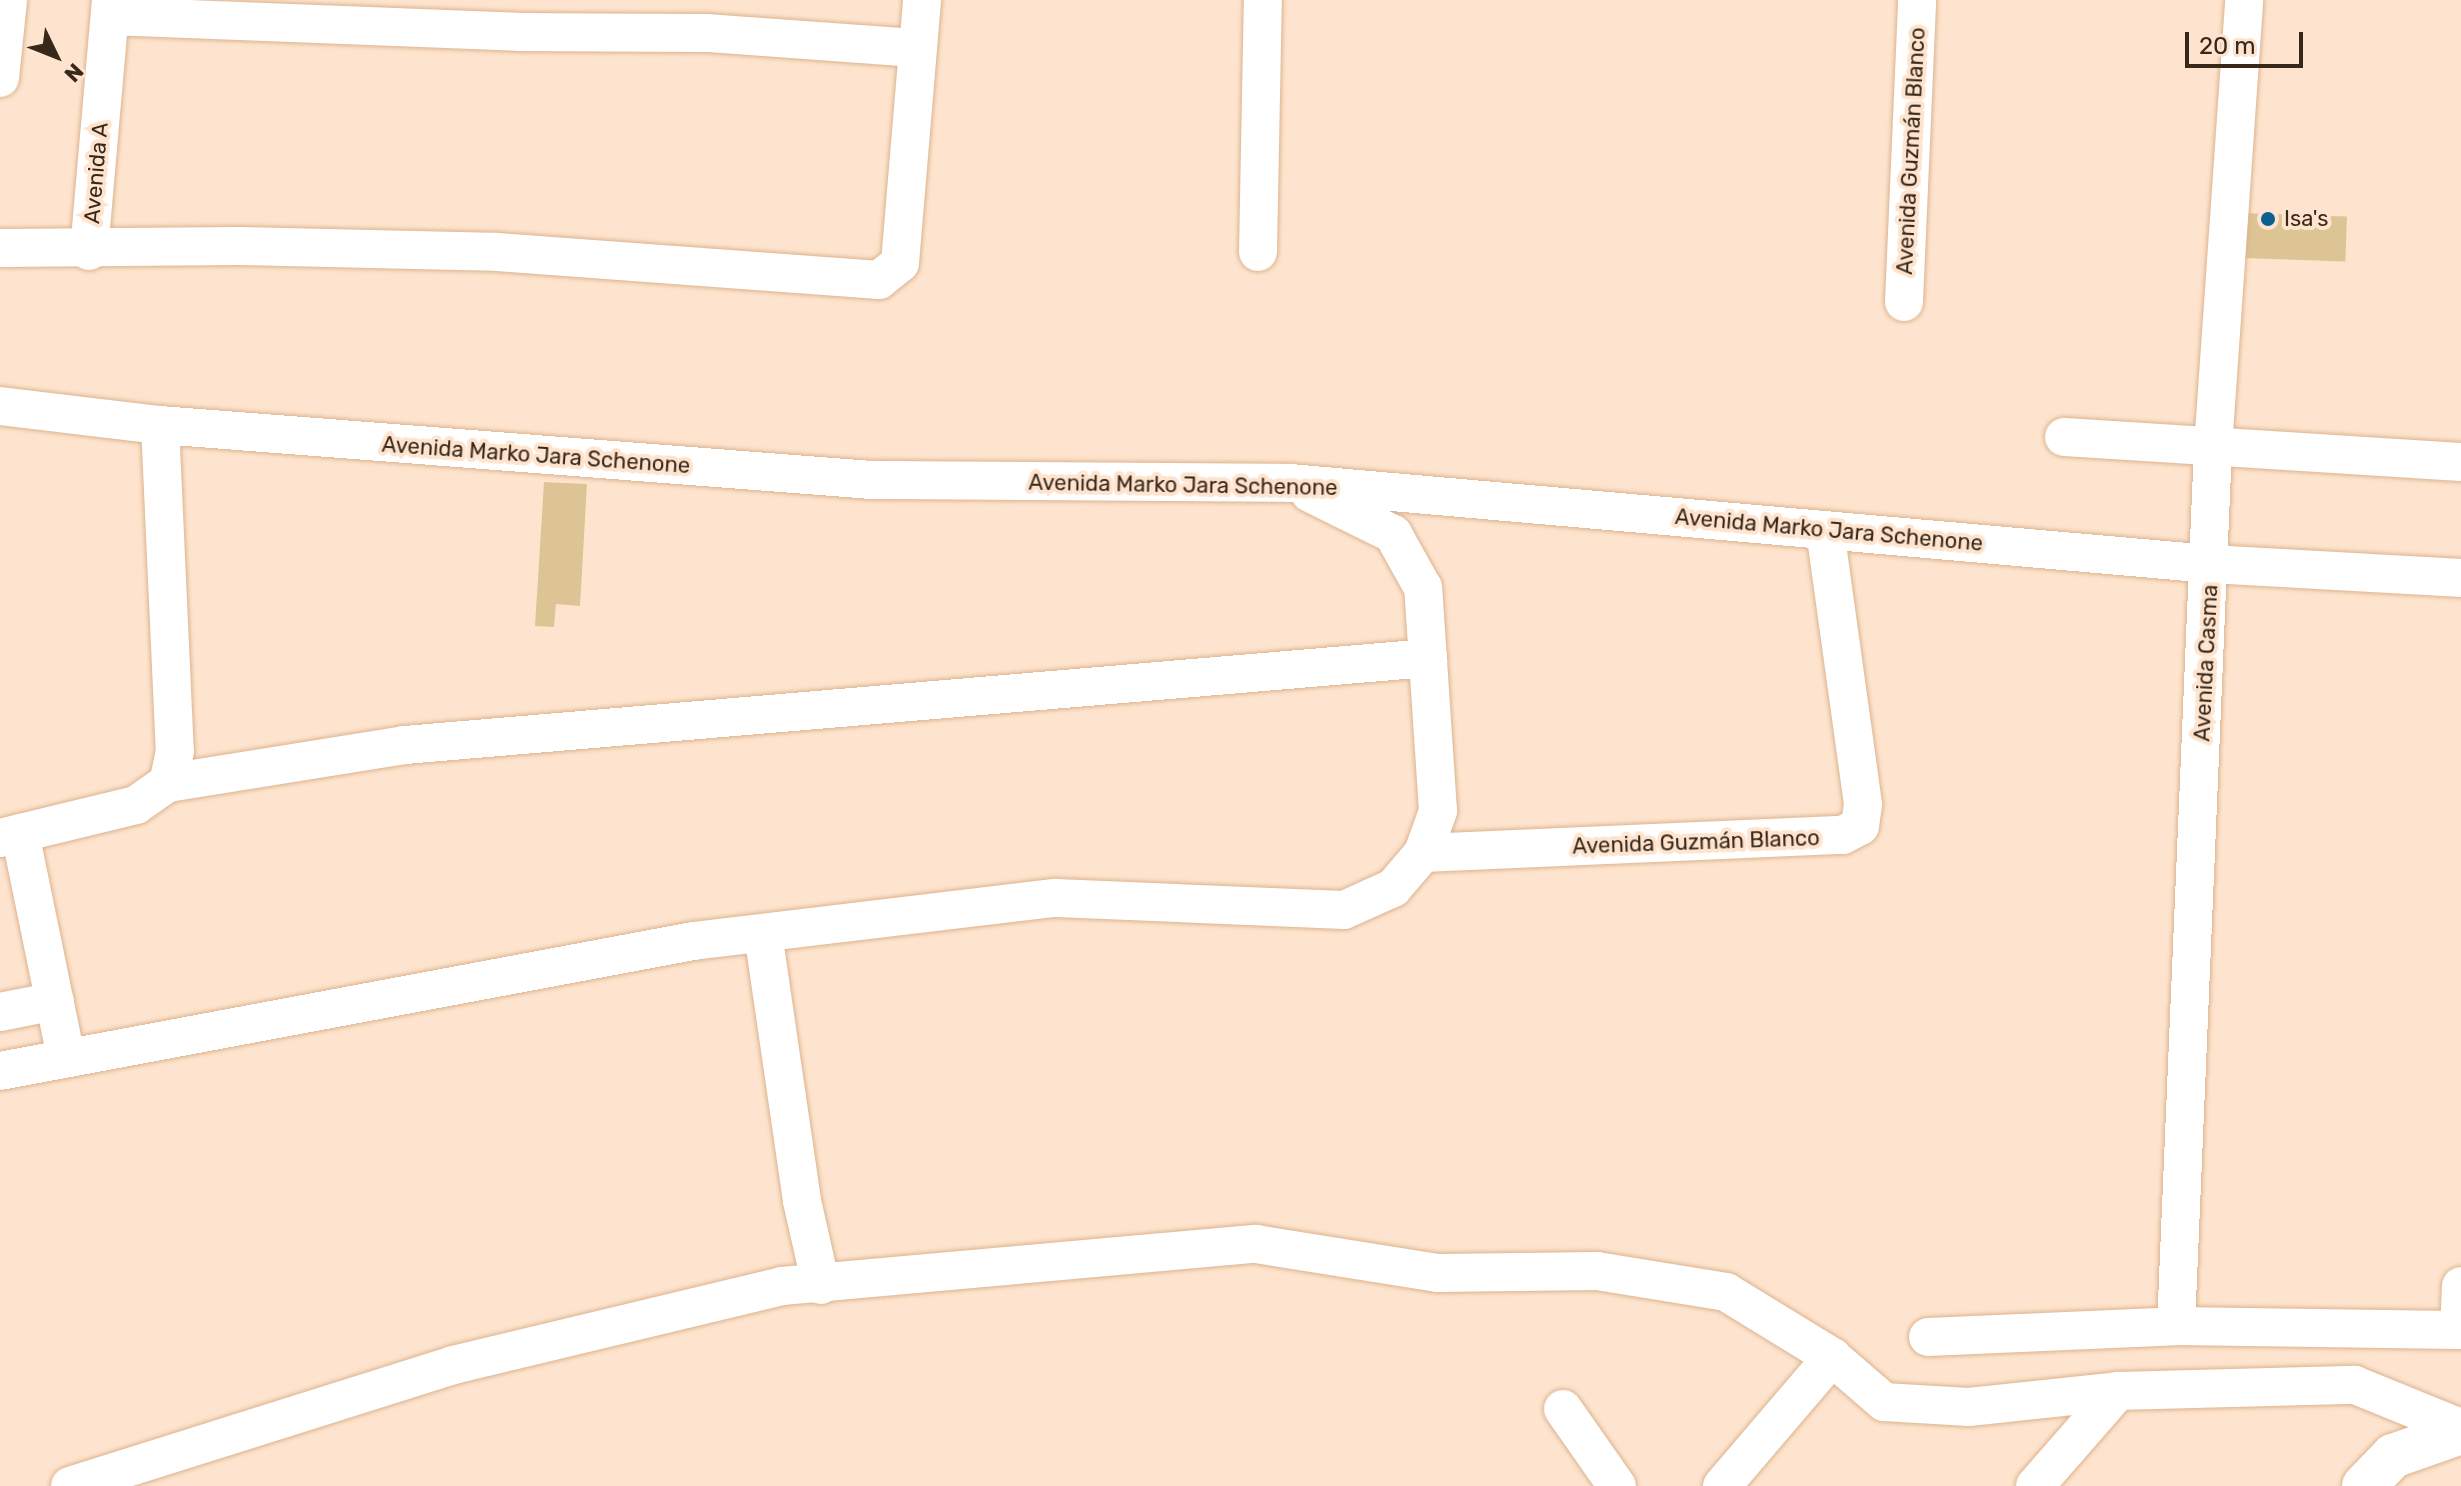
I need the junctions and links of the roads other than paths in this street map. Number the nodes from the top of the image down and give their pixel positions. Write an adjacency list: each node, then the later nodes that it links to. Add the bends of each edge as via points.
1 (8, 0): 8 (street)
2 (922, 0): 7 (street)
3 (1263, 0): 11 (street)
4 (1917, 0): 12 (street, Avenida Guzmán Blanco)
5 (2244, 0): 16 (street, Avenida Casma)
6 (111, 8): 7 (street, via 488,31 707,33); 10 (street, Avenida A)
7 (917, 48): 10 (street, via 900,263 879,280 497,252 240,246)
8 (0, 78)
9 (0, 248): 10 (street)
10 (89, 251)
11 (1258, 252)
12 (1904, 302)
13 (0, 406): 14 (street, Avenida Marko Jara Schenone)
14 (160, 425): 18 (street, Avenida Marko Jara Schenone, via 871,480); 23 (street, via 175,751)
15 (2064, 437): 16 (street)
16 (2213, 447): 17 (street); 20 (street, Avenida Casma)
17 (2461, 462)
18 (1290, 483): 19 (street, Avenida Marko Jara Schenone); 22 (street, via 1393,534 1423,588)
19 (1825, 531): 20 (street, Avenida Marko Jara Schenone); 25 (street, Avenida Guzmán Blanco, via 1863,804 1860,826 1843,835)
20 (2211, 564): 21 (street, Avenida Marko Jara Schenone); 33 (street, Avenida Casma)
21 (2461, 578)
22 (1428, 658): 23 (street, via 405,745); 25 (street, via 1438,811)
23 (168, 783): 24 (street, via 136,805)
24 (10, 835): 27 (street)
25 (1423, 853): 26 (street, via 1393,888 1344,910 1056,898)
26 (763, 933): 29 (street, via 693,941); 31 (street, via 802,1201)
27 (55, 1001): 28 (street); 29 (street)
28 (0, 1012)
29 (66, 1058): 30 (street)
30 (0, 1071)
31 (821, 1285): 36 (street, via 1256,1244 1438,1273 1597,1271 1726,1292); 40 (street, via 782,1286 453,1365)
32 (2461, 1286): 34 (street)
33 (2176, 1326): 34 (street); 35 (street)
34 (2460, 1330)
35 (1928, 1337)
36 (1832, 1357): 37 (street, via 1884,1402 1969,1407); 42 (street)
37 (2118, 1391): 39 (street, via 2355,1385); 43 (street)
38 (1563, 1409): 41 (street)
39 (2461, 1430): 44 (street, via 2393,1456)
40 (70, 1486)
41 (1617, 1486)
42 (1722, 1486)
43 (2035, 1486)
44 (2364, 1486)

